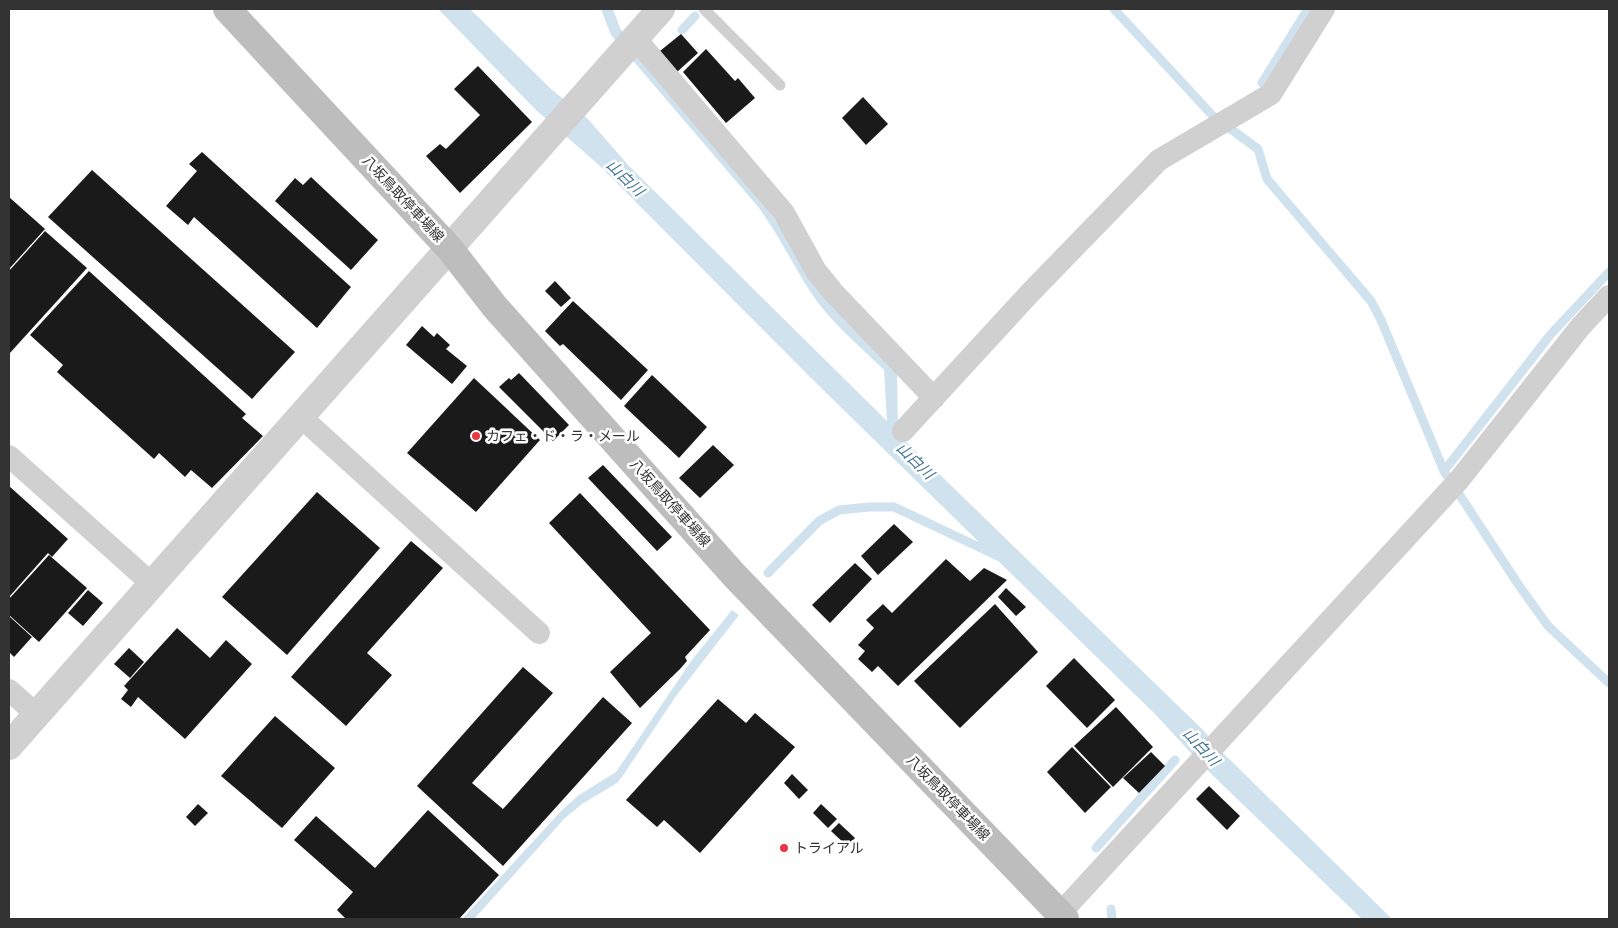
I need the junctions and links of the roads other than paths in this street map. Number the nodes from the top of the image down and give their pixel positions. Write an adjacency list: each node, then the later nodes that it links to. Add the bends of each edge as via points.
1 (227, 9): 7 (main road, 八坂鳥取停車場線)
2 (661, 9): 5 (street)
3 (704, 9): 6 (lane)
4 (1324, 9): 9 (street, via 1271,94 1160,160)
5 (635, 38): 7 (street); 9 (street, via 784,213 816,271 833,292)
6 (780, 85)
7 (450, 249): 10 (street); 18 (main road, 八坂鳥取停車場線, via 495,307 734,576)
8 (1609, 296): 18 (street, via 1581,326 1459,480)
9 (934, 398): 11 (street)
10 (301, 417): 13 (street); 14 (street)
11 (903, 431)
12 (9, 456): 13 (street)
13 (152, 584): 16 (street)
14 (539, 633)
15 (9, 690): 16 (street)
16 (37, 715): 17 (street)
17 (9, 746)
18 (1060, 917)

